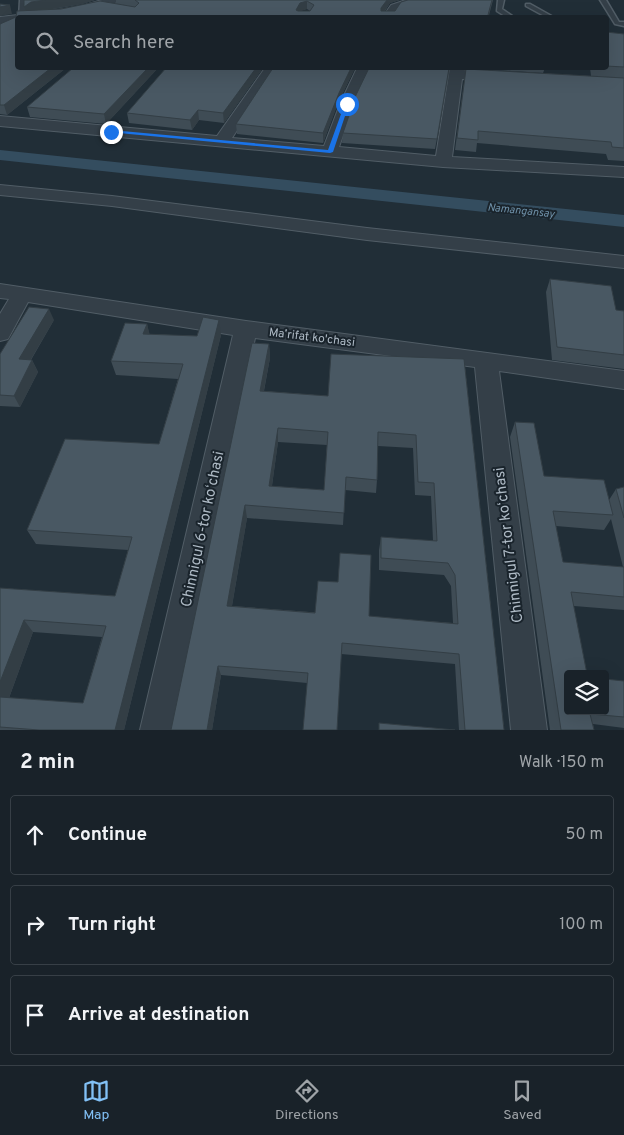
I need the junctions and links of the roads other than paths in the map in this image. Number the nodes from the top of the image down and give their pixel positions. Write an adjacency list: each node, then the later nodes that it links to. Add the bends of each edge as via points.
1 (24, 0): 7 (lane)
2 (418, 0): 9 (street, via 395,7)
3 (501, 0): 10 (lane, via 499,10)
4 (603, 0): 13 (lane, via 615,14)
5 (114, 4): 8 (street)
6 (528, 6): 11 (lane)
7 (22, 15)
8 (49, 15)
9 (390, 15)
10 (508, 15)
11 (547, 15)
12 (609, 23): 13 (lane)
13 (616, 23): 14 (lane)
14 (624, 24)
15 (270, 70): 23 (street)
16 (363, 70): 24 (street)
17 (456, 71): 18 (street); 25 (street)
18 (512, 78)
19 (26, 110): 21 (street)
20 (123, 117): 22 (street)
21 (6, 121): 22 (street)
22 (111, 132): 23 (street)
23 (221, 142): 24 (street)
24 (330, 152): 25 (street)
25 (443, 162): 26 (street)
26 (624, 172)
27 (0, 190): 28 (street)
28 (624, 262)
29 (11, 293): 30 (street, Maʼrifat ko'chasi); 31 (street)
30 (246, 329): 32 (street, Maʼrifat ko'chasi); 34 (street, Chinnigul 6-tor koʻchasi)
31 (0, 333)
32 (486, 360): 33 (street, Maʼrifat ko'chasi); 35 (street, Chinnigul 7-tor koʻchasi)
33 (624, 380)
34 (158, 730)
35 (529, 730)

